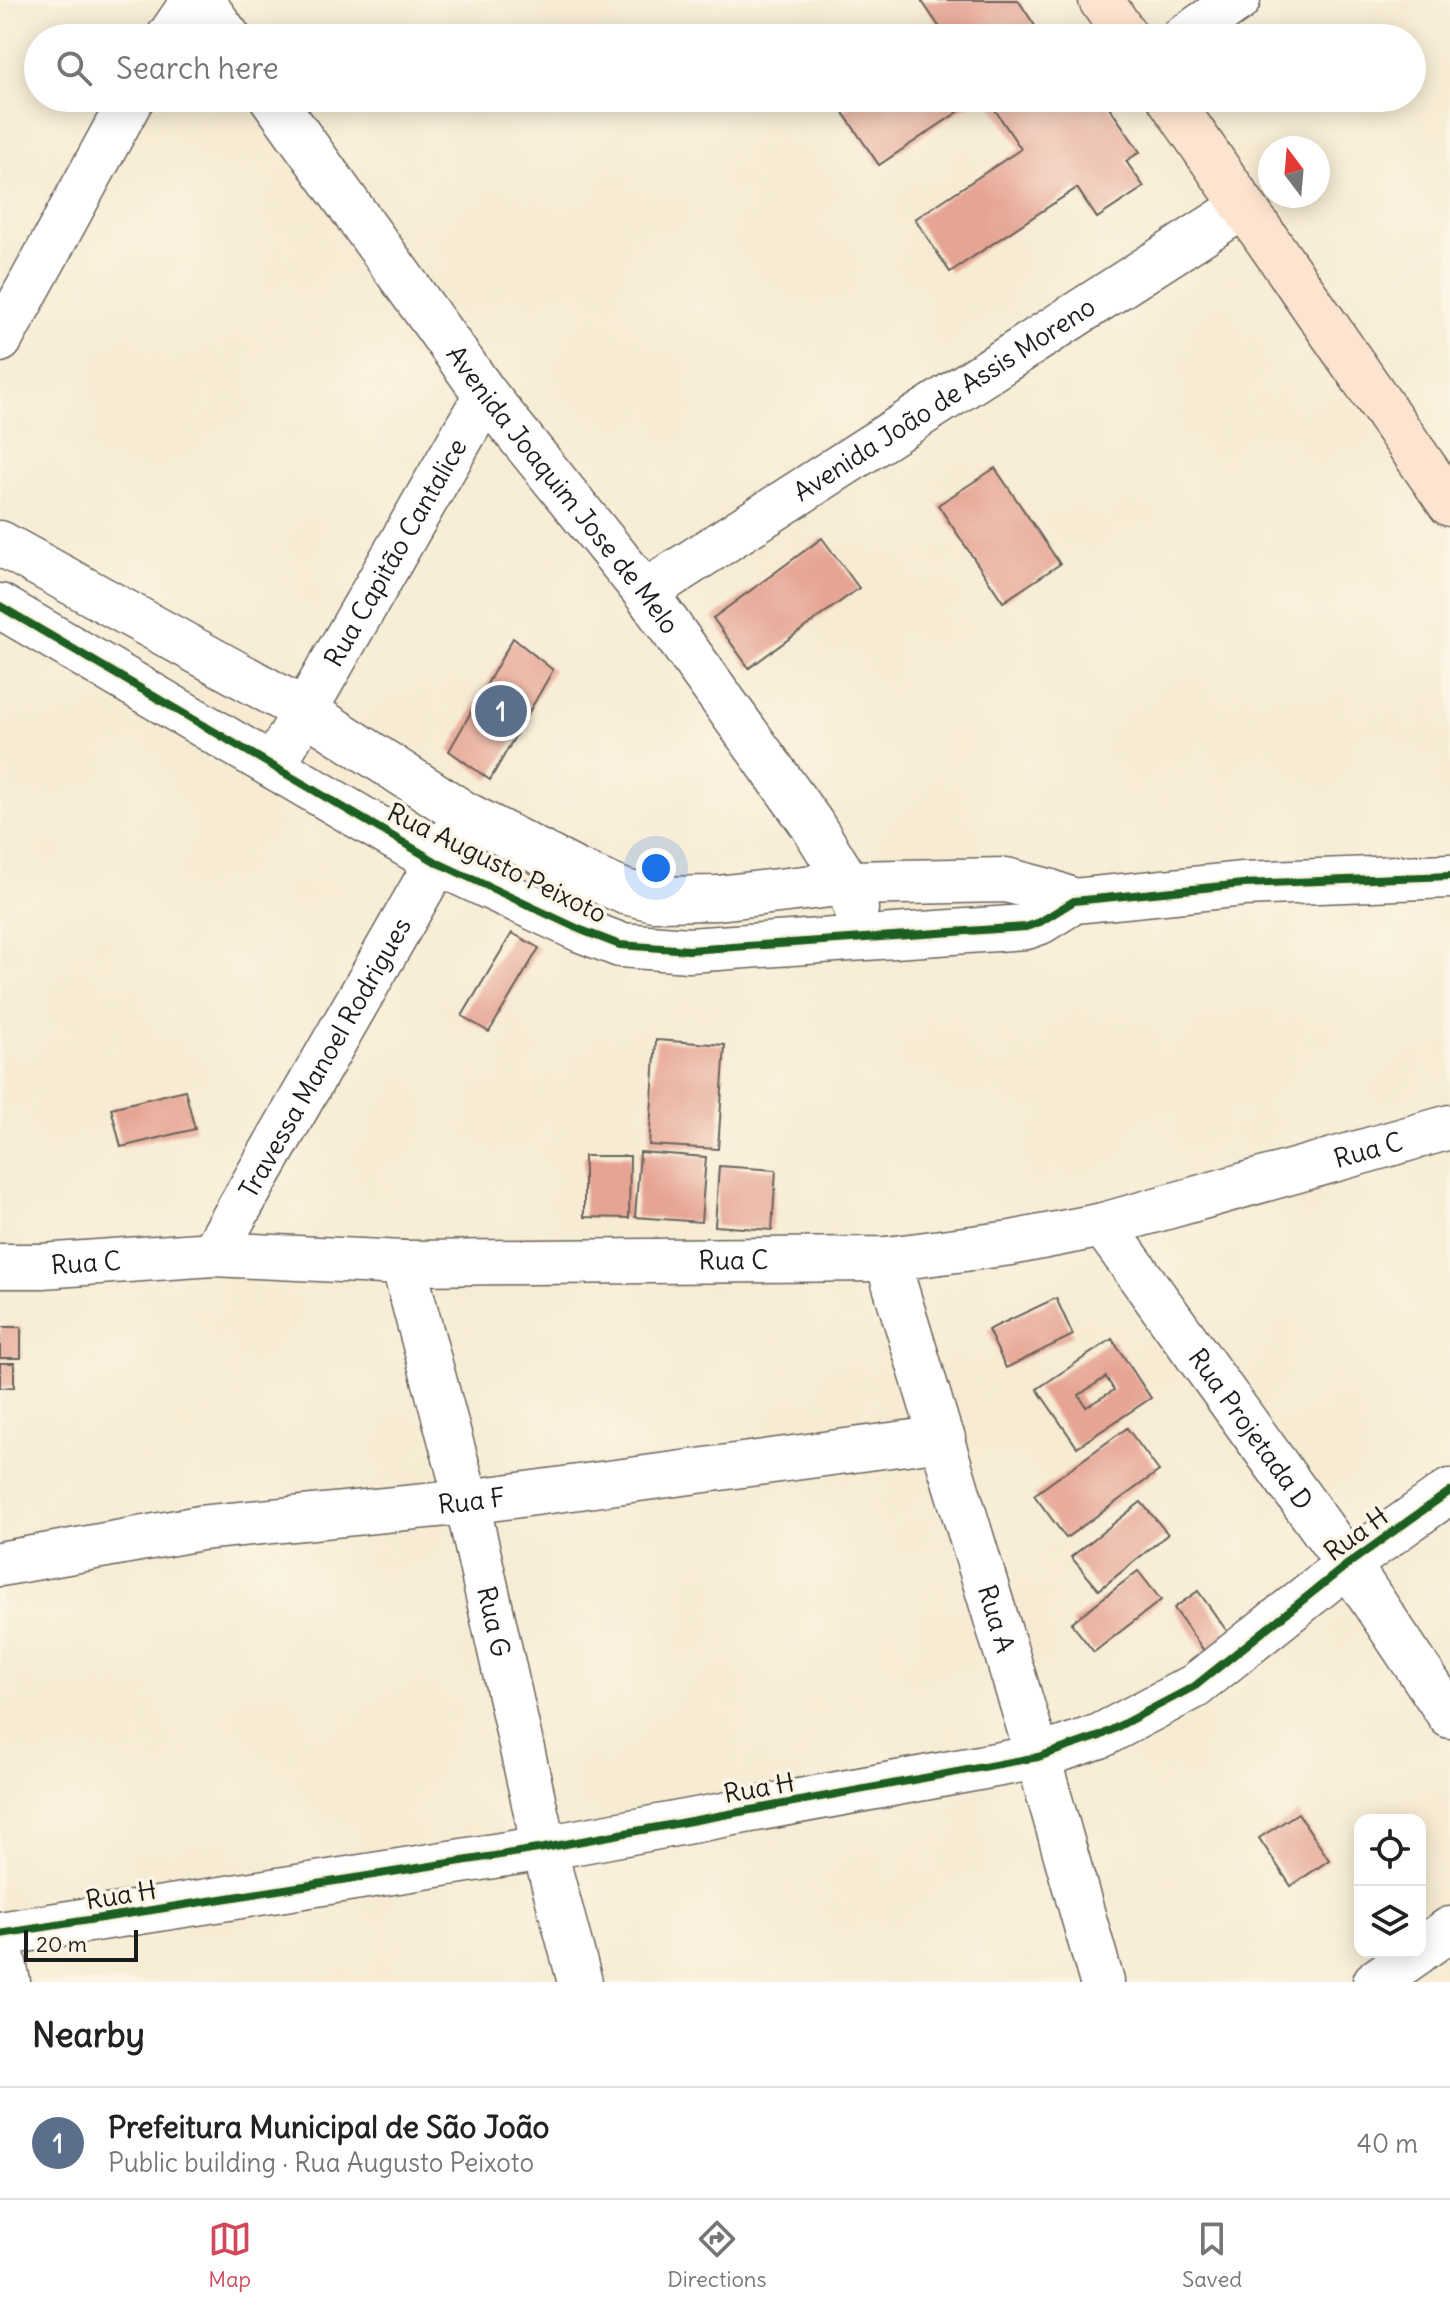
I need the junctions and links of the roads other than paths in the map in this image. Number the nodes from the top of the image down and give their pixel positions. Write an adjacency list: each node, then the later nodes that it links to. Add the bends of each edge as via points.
1 (194, 0): 5 (street)
2 (201, 0): 6 (street)
3 (1101, 0): 7 (street)
4 (1238, 0): 8 (street)
5 (178, 24)
6 (219, 24)
7 (1117, 24)
8 (1203, 24)
9 (124, 112): 13 (street)
10 (282, 112): 14 (street, Avenida Joaquim Jose de Melo)
11 (1179, 112): 12 (street)
12 (1243, 207): 15 (street); 17 (street, Avenida João de Assis Moreno)
13 (0, 340)
14 (486, 395): 17 (street, Avenida Joaquim Jose de Melo); 19 (street, Rua Capitão Cantalice)
15 (1447, 492)
16 (0, 543): 19 (street, Rua Augusto Peixoto)
17 (645, 592): 24 (street, Avenida Joaquim Jose de Melo)
18 (0, 606): 20 (street, Rua Augusto Peixoto)
19 (305, 711): 20 (street, Rua Capitão Cantalice); 21 (street, Rua Augusto Peixoto)
20 (273, 766): 22 (street, Rua Augusto Peixoto)
21 (463, 813): 22 (street, Travessa Manoel Rodrigues); 24 (street, Rua Augusto Peixoto, via 596,880 654,899 717,898)
22 (438, 863): 26 (street, Rua Augusto Peixoto, via 620,945 689,950); 29 (street, Travessa Manoel Rodrigues)
23 (1450, 876): 25 (street, via 1243,884)
24 (848, 883): 25 (street, Rua Augusto Peixoto, via 1006,880); 26 (street, Avenida Joaquim Jose de Melo)
25 (1074, 901): 26 (street, Rua Augusto Peixoto, via 1026,927)
26 (865, 937)
27 (1450, 1127): 28 (street, Rua C)
28 (1103, 1225): 30 (street, Rua C); 37 (street, Rua Projetada D)
29 (213, 1254): 31 (street, Rua C); 32 (street, Rua C)
30 (887, 1259): 31 (street, Rua C); 33 (street, Rua A)
31 (403, 1263): 35 (street, Rua G)
32 (0, 1266)
33 (943, 1438): 35 (street, Rua F); 39 (street, Rua A)
34 (1450, 1491): 37 (street, Rua H)
35 (467, 1502): 36 (street, Rua F, via 200,1528); 40 (street, Rua G)
36 (0, 1564)
37 (1348, 1564): 38 (street, Rua Projetada D); 39 (street, Rua H, via 1195,1686 1100,1736)
38 (1450, 1716)
39 (1038, 1757): 40 (street, Rua H); 48 (street, Rua A)
40 (544, 1848): 42 (street, Rua H); 47 (street, Rua G)
41 (1450, 1929): 44 (street)
42 (0, 1934)
43 (0, 1944): 46 (street)
44 (1426, 1946)
45 (1409, 1958): 49 (street)
46 (8, 1982)
47 (580, 1982)
48 (1102, 1982)
49 (1375, 1982)

